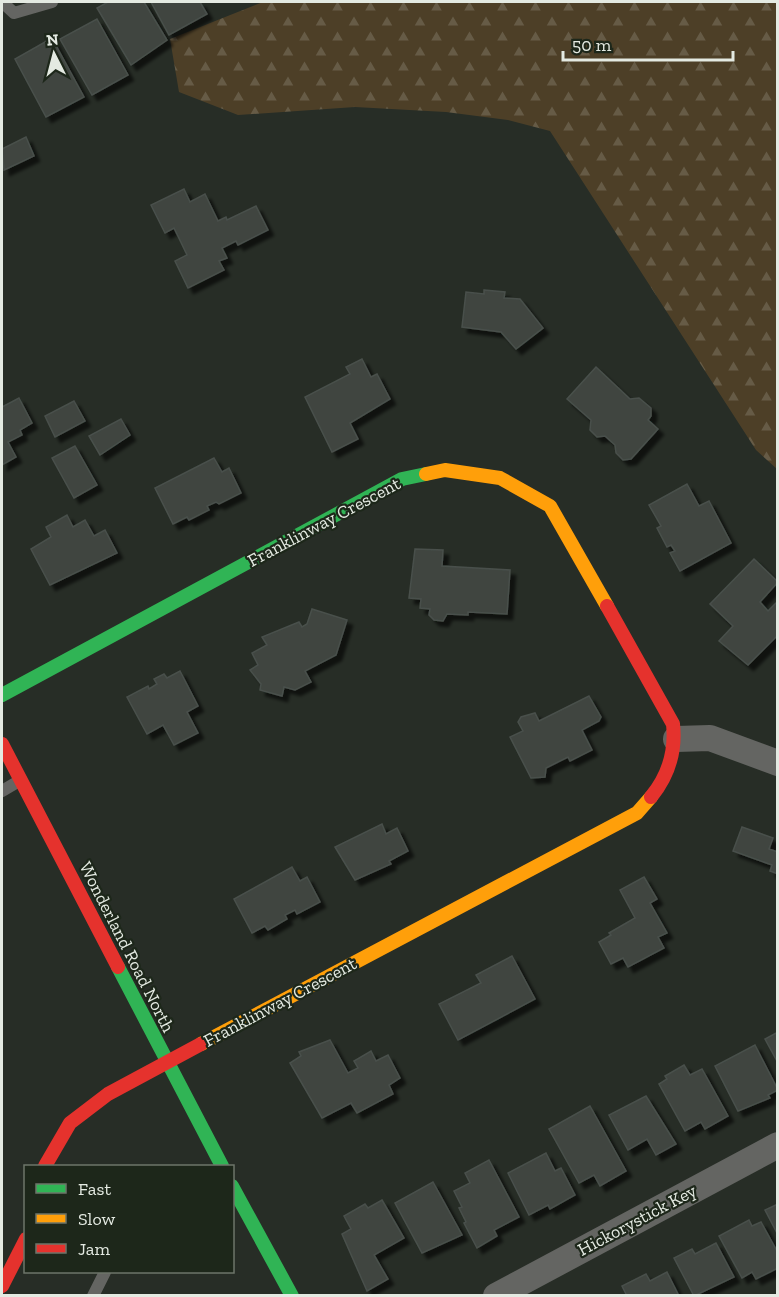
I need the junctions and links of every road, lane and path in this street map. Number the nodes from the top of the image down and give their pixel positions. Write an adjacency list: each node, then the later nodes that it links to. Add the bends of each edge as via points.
1 (2, 2): 2 (lane, via 14,14)
2 (52, 2)
3 (2, 695): 4 (street, Franklinway Crescent, via 402,479 445,470 500,478 550,506 673,724)
4 (676, 739): 6 (street, via 710,738); 9 (street, Franklinway Crescent, via 673,760 662,786 637,813)
5 (2, 744): 7 (street, Wonderland Road North)
6 (777, 763)
7 (20, 780): 8 (lane); 9 (street, Wonderland Road North)
8 (2, 791)
9 (166, 1063): 11 (street, Franklinway Crescent, via 108,1094 70,1123); 12 (street, Wonderland Road North)
10 (777, 1145): 19 (street, Hickorystick Key)
11 (46, 1165)
12 (221, 1165)
13 (234, 1190): 18 (street)
14 (24, 1244): 16 (street)
15 (104, 1273): 17 (lane)
16 (5, 1289)
17 (93, 1296)
18 (292, 1296)
19 (496, 1296)

